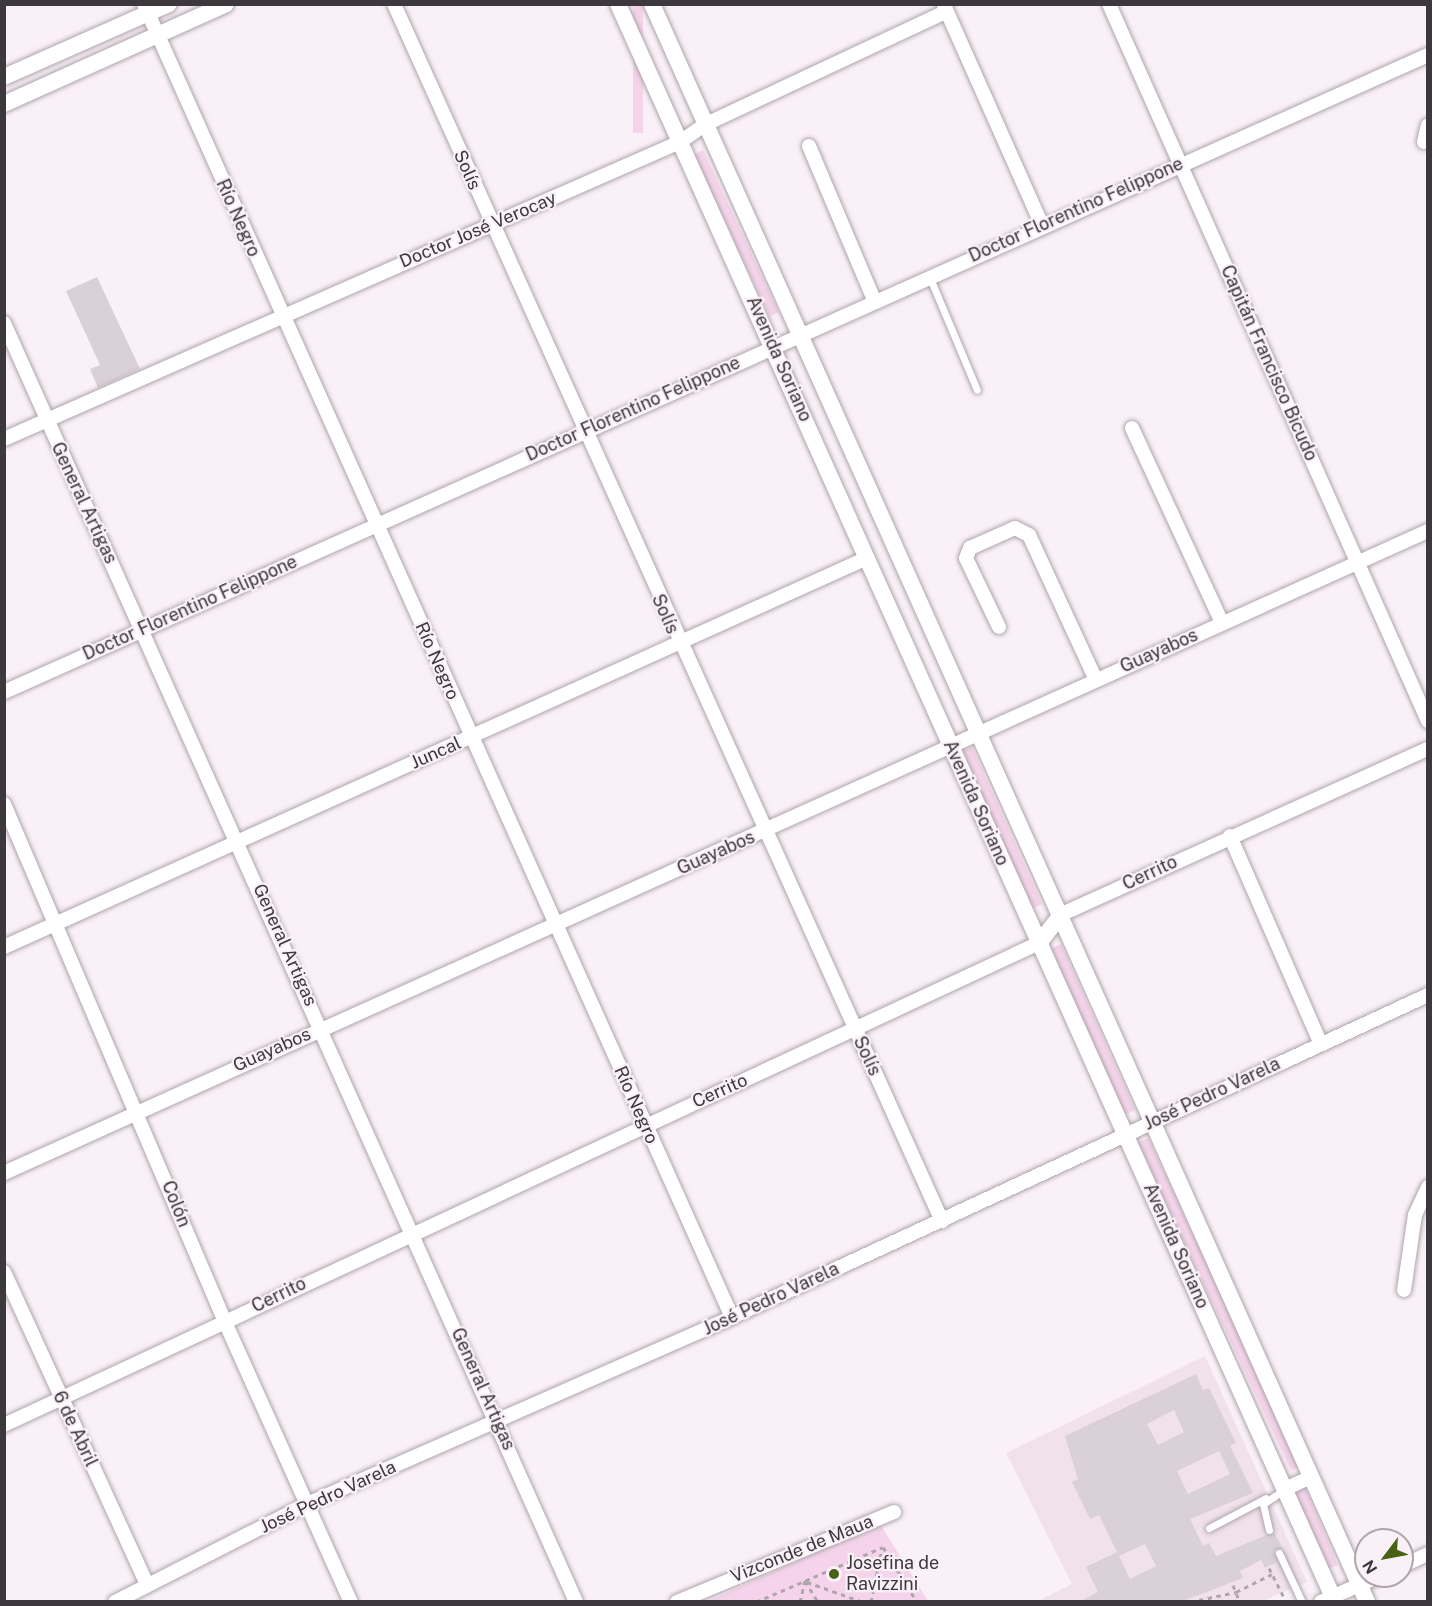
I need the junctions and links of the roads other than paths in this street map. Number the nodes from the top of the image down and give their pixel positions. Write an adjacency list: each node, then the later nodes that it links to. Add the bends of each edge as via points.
1 (169, 4): 8 (street)
2 (226, 4): 9 (street)
3 (394, 4): 19 (street, Solís)
4 (618, 4): 15 (street, Avenida Soriano)
5 (652, 4): 13 (street, Avenida Soriano)
6 (1109, 4): 18 (street, Capitán Francisco Bicudo)
7 (946, 8): 13 (street, Doctor José Verocay); 20 (street)
8 (146, 9): 9 (street, Río Negro); 11 (street)
9 (157, 36): 12 (street); 23 (street, Río Negro)
10 (1428, 56): 18 (street, Doctor Florentino Felippone)
11 (4, 77)
12 (4, 104)
13 (704, 125): 15 (street, Doctor José Verocay); 25 (street, Avenida Soriano)
14 (1428, 125): 16 (street)
15 (680, 142): 19 (street, Doctor José Verocay); 26 (street, Avenida Soriano)
16 (1424, 142)
17 (809, 146): 22 (street)
18 (1179, 163): 20 (street, Doctor Florentino Felippone); 35 (street, Capitán Francisco Bicudo)
19 (491, 225): 23 (street, Doctor José Verocay); 30 (street, Solís)
20 (1042, 225): 21 (street, Doctor Florentino Felippone)
21 (929, 276): 22 (street, Doctor Florentino Felippone); 27 (lane)
22 (874, 300): 25 (street, Doctor Florentino Felippone)
23 (282, 315): 28 (street, Doctor José Verocay); 32 (street, Río Negro)
24 (4, 323): 28 (street, General Artigas)
25 (800, 334): 26 (street, Doctor Florentino Felippone); 43 (street, Avenida Soriano)
26 (773, 346): 30 (street, Doctor Florentino Felippone); 34 (street, Avenida Soriano)
27 (977, 390)
28 (46, 420): 31 (street, Doctor José Verocay); 38 (street, General Artigas)
29 (1132, 428): 36 (street)
30 (585, 430): 32 (street, Doctor Florentino Felippone); 39 (street, Solís)
31 (4, 439)
32 (376, 525): 38 (street, Doctor Florentino Felippone); 44 (street, Río Negro)
33 (1428, 531): 35 (street, Guayabos)
34 (867, 558): 39 (street, Juncal); 45 (street, Avenida Soriano)
35 (1359, 562): 36 (street, Guayabos); 42 (street, Capitán Francisco Bicudo)
36 (1222, 623): 40 (street, Guayabos)
37 (999, 627): 40 (street, via 966,558 970,548 1015,528 1029,535)
38 (142, 629): 41 (street, Doctor Florentino Felippone); 50 (street, General Artigas)
39 (680, 646): 44 (street, Juncal); 48 (street, Solís)
40 (1096, 680): 43 (street, Guayabos)
41 (4, 692)
42 (1428, 721)
43 (979, 732): 45 (street, Guayabos); 51 (street, Avenida Soriano)
44 (472, 738): 50 (street, Juncal); 53 (street, Río Negro)
45 (950, 745): 48 (street, Guayabos); 54 (street, Avenida Soriano)
46 (1428, 749): 49 (street, Cerrito)
47 (4, 804): 52 (street, Colón)
48 (765, 831): 53 (street, Guayabos); 58 (street, Solís)
49 (1230, 836): 51 (street, Cerrito); 59 (street)
50 (238, 840): 52 (street, Juncal); 57 (street, General Artigas)
51 (1062, 914): 54 (street, Cerrito); 61 (street, Avenida Soriano)
52 (56, 925): 55 (street, Juncal); 60 (street, Colón)
53 (556, 926): 57 (street, Guayabos); 62 (street, Río Negro)
54 (1039, 943): 58 (street, Cerrito); 63 (street, Avenida Soriano)
55 (4, 947)
56 (1428, 995): 59 (street, José Pedro Varela)
57 (321, 1028): 60 (street, Guayabos); 67 (street, General Artigas)
58 (855, 1031): 62 (street, Cerrito); 66 (street, Solís)
59 (1321, 1044): 61 (street, José Pedro Varela)
60 (138, 1110): 64 (street, Guayabos); 71 (street, Colón)
61 (1151, 1122): 63 (street, José Pedro Varela); 75 (street, Avenida Soriano)
62 (644, 1125): 67 (street, Cerrito); 70 (street, Río Negro)
63 (1126, 1133): 66 (street, José Pedro Varela); 76 (street, Avenida Soriano)
64 (4, 1173)
65 (1428, 1187): 69 (street, via 1415,1215)
66 (942, 1221): 70 (street, José Pedro Varela)
67 (411, 1232): 71 (street, Cerrito); 73 (street, General Artigas)
68 (4, 1272): 72 (street, 6 de Abril)
69 (1404, 1290)
70 (732, 1317): 73 (street, José Pedro Varela)
71 (225, 1322): 72 (street, Cerrito); 78 (street, Colón)
72 (61, 1398): 74 (street, Cerrito); 86 (street, 6 de Abril)
73 (498, 1422): 78 (street, José Pedro Varela); 92 (street, General Artigas)
74 (4, 1425)
75 (1311, 1477): 76 (street); 85 (street, Avenida Soriano)
76 (1285, 1489): 77 (lane); 89 (street, Avenida Soriano)
77 (1266, 1498): 80 (lane); 81 (lane, via 1262,1510)
78 (307, 1504): 86 (street, José Pedro Varela); 91 (street, Colón)
79 (894, 1512): 93 (street, Vizconde de Maua)
80 (1209, 1528)
81 (1269, 1530)
82 (1279, 1553): 94 (lane)
83 (1428, 1554): 84 (street)
84 (1414, 1560)
85 (1354, 1574)
86 (147, 1585): 90 (street, José Pedro Varela)
87 (1354, 1588): 89 (street)
88 (1360, 1588): 95 (street, Avenida Soriano)
89 (1329, 1600)
90 (115, 1602)
91 (351, 1602)
92 (576, 1602)
93 (677, 1602)
94 (1302, 1602)
95 (1367, 1602)

